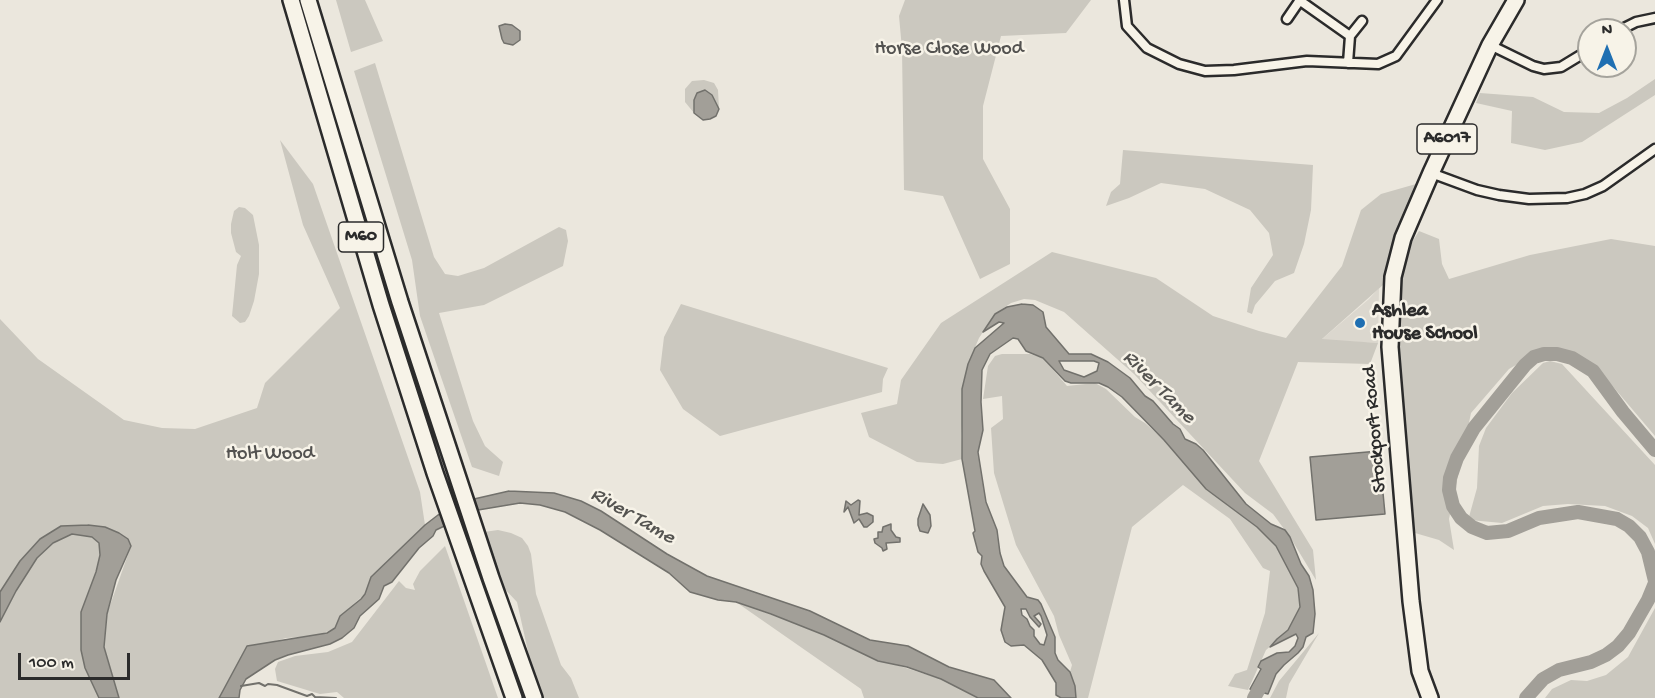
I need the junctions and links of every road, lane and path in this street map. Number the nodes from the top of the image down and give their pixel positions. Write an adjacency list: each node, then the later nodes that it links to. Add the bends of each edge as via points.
1 (291, 0): 17 (highway, M60, via 381,305)
2 (308, 0): 18 (highway, M60, via 400,302)
3 (1124, 0): 14 (street, via 1127,26 1147,48 1179,64 1205,71 1307,61)
4 (1299, 0): 8 (street); 11 (street)
5 (1516, 0): 12 (highway, Stockport Road / A6017)
6 (1432, 2): 14 (street, via 1396,56 1378,64)
7 (1655, 18): 10 (street)
8 (1287, 19)
9 (1362, 21): 11 (street)
10 (1637, 22)
11 (1350, 36): 14 (street)
12 (1490, 45): 13 (street, via 1544,69 1561,67); 16 (highway, Stockport Road / A6017)
13 (1577, 57)
14 (1348, 63)
15 (1655, 149): 16 (street, via 1603,186 1567,198 1499,195)
16 (1431, 173): 19 (highway, Stockport Road / A6017, via 1396,263 1390,332 1417,651)
17 (514, 698)
18 (534, 698)
19 (1430, 698)

